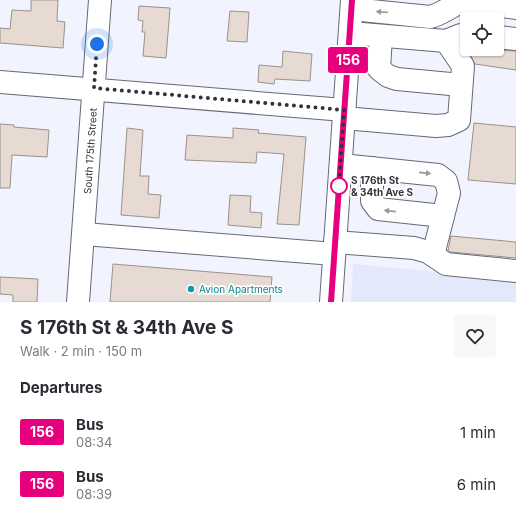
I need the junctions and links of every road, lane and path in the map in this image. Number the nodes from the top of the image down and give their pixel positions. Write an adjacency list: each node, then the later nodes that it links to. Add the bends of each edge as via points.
1 (100, 0): 12 (street, South 175th Street)
2 (352, 5): 3 (street, one-way to 2, via 462,2 430,17); 4 (street)
3 (516, 8)
4 (350, 33): 5 (street); 13 (street)
5 (381, 36): 9 (street); 11 (street, via 379,69 388,76 397,79)
6 (460, 36): 9 (street)
7 (504, 38): 8 (street)
8 (516, 39)
9 (446, 41): 11 (street, via 463,66)
10 (0, 82): 12 (street)
11 (461, 84): 13 (street, via 459,120 448,125 436,126)
12 (94, 88): 13 (street); 17 (street, South 175th Street)
13 (344, 114): 14 (street)
14 (341, 165): 15 (street); 18 (street)
15 (372, 168): 16 (street, one-way to 15, via 378,209 372,201); 16 (street, one-way to 16, via 443,177 449,186)
16 (443, 216): 19 (street)
17 (84, 234): 18 (street); 21 (street, South 175th Street)
18 (335, 248): 19 (street, via 414,248); 22 (street)
19 (432, 256): 20 (street, via 446,264)
20 (516, 271)
21 (78, 302)
22 (331, 302)

